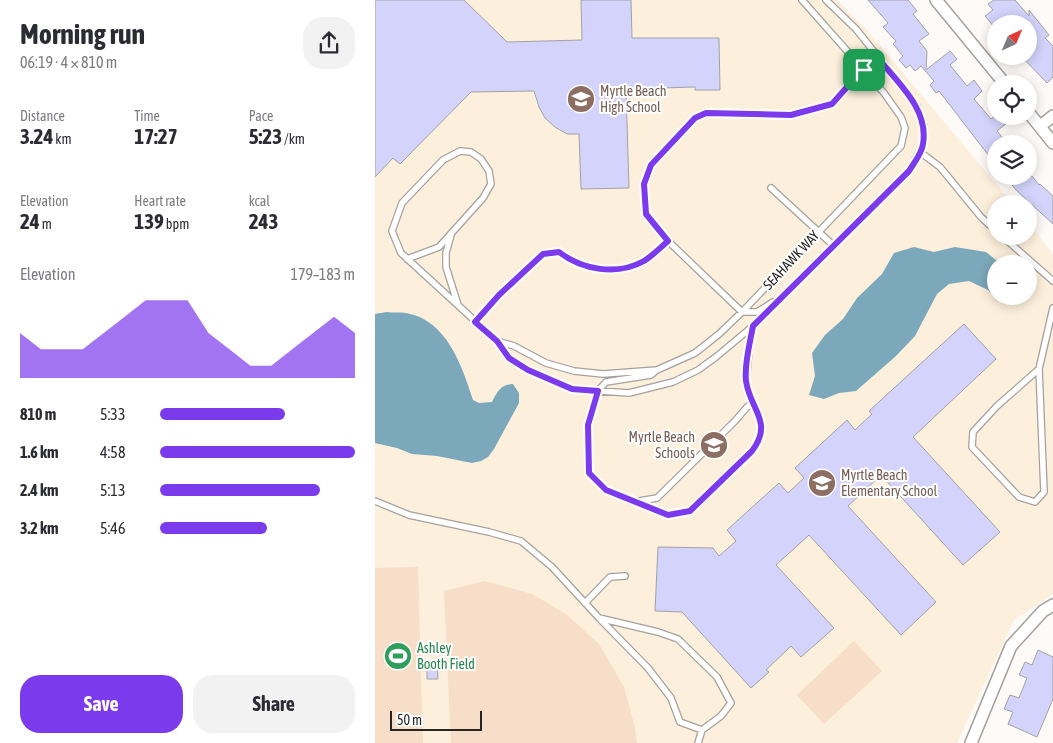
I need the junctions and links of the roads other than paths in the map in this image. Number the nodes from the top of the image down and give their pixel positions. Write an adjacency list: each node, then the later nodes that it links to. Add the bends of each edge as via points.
1 (802, 0): 5 (lane, SEAHAWK WAY)
2 (826, 0): 4 (lane, SEAHAWK WAY)
3 (936, 0): 6 (street)
4 (878, 58): 5 (lane); 11 (lane, SEAHAWK WAY, via 917,106 924,126)
5 (864, 70): 14 (lane, SEAHAWK WAY, via 901,117 905,128 901,146); 16 (lane, via 832,104 791,115 706,113 695,118 651,165 644,184 646,214)
6 (998, 75)
7 (1053, 116): 9 (street)
8 (1037, 123): 9 (street)
9 (1039, 126): 10 (street)
10 (1053, 143)
11 (920, 152): 13 (lane, via 940,166); 18 (lane, SEAHAWK WAY, via 909,171)
12 (771, 188): 14 (lane)
13 (987, 223)
14 (819, 231): 18 (lane); 24 (lane, SEAHAWK WAY)
15 (451, 233): 19 (lane, SEAHAWK WAY, via 439,247); 19 (lane, SEAHAWK WAY, via 483,198 491,184 489,171 471,152 460,151 443,160 402,203 392,231); 22 (lane, SEAHAWK WAY, via 445,267)
16 (668, 241): 24 (lane); 25 (lane, via 643,261 616,270 590,267 559,252 543,254)
17 (1012, 245): 20 (lane)
18 (834, 246): 21 (lane, SEAHAWK WAY)
19 (407, 259): 22 (lane, SEAHAWK WAY)
20 (1053, 281)
21 (781, 297): 24 (lane, via 757,312); 26 (lane, SEAHAWK WAY)
22 (459, 308): 25 (lane, SEAHAWK WAY)
23 (1053, 308): 28 (lane)
24 (742, 312): 29 (lane, SEAHAWK WAY, via 695,354)
25 (475, 322): 27 (lane, SEAHAWK WAY)
26 (753, 326): 30 (lane, SEAHAWK WAY, via 717,357 673,382 629,393); 31 (lane, via 746,381)
27 (497, 341): 29 (lane, SEAHAWK WAY, via 574,371 603,374); 30 (lane, SEAHAWK WAY, via 509,358 528,370 572,389)
28 (1039, 369): 28 (lane, via 1044,492 1035,502 1019,497 972,447 973,432)
29 (657, 370): 30 (lane, via 651,375 606,382)
30 (598, 391): 33 (lane, via 588,425 589,473 606,490)
31 (753, 403): 33 (lane, via 657,498); 33 (lane, via 762,424 760,441 690,511 668,515)
32 (375, 501): 35 (lane, via 409,515 521,541 552,567)
33 (633, 502)
34 (625, 576): 35 (lane, via 610,577)
35 (585, 603): 37 (lane)
36 (1053, 605): 40 (street, via 1043,611 1011,646)
37 (599, 618): 38 (lane, via 648,668 671,698 680,722); 38 (lane, via 678,639 717,677 731,703 721,716)
38 (702, 730): 39 (lane)
39 (698, 743)
40 (971, 743)

